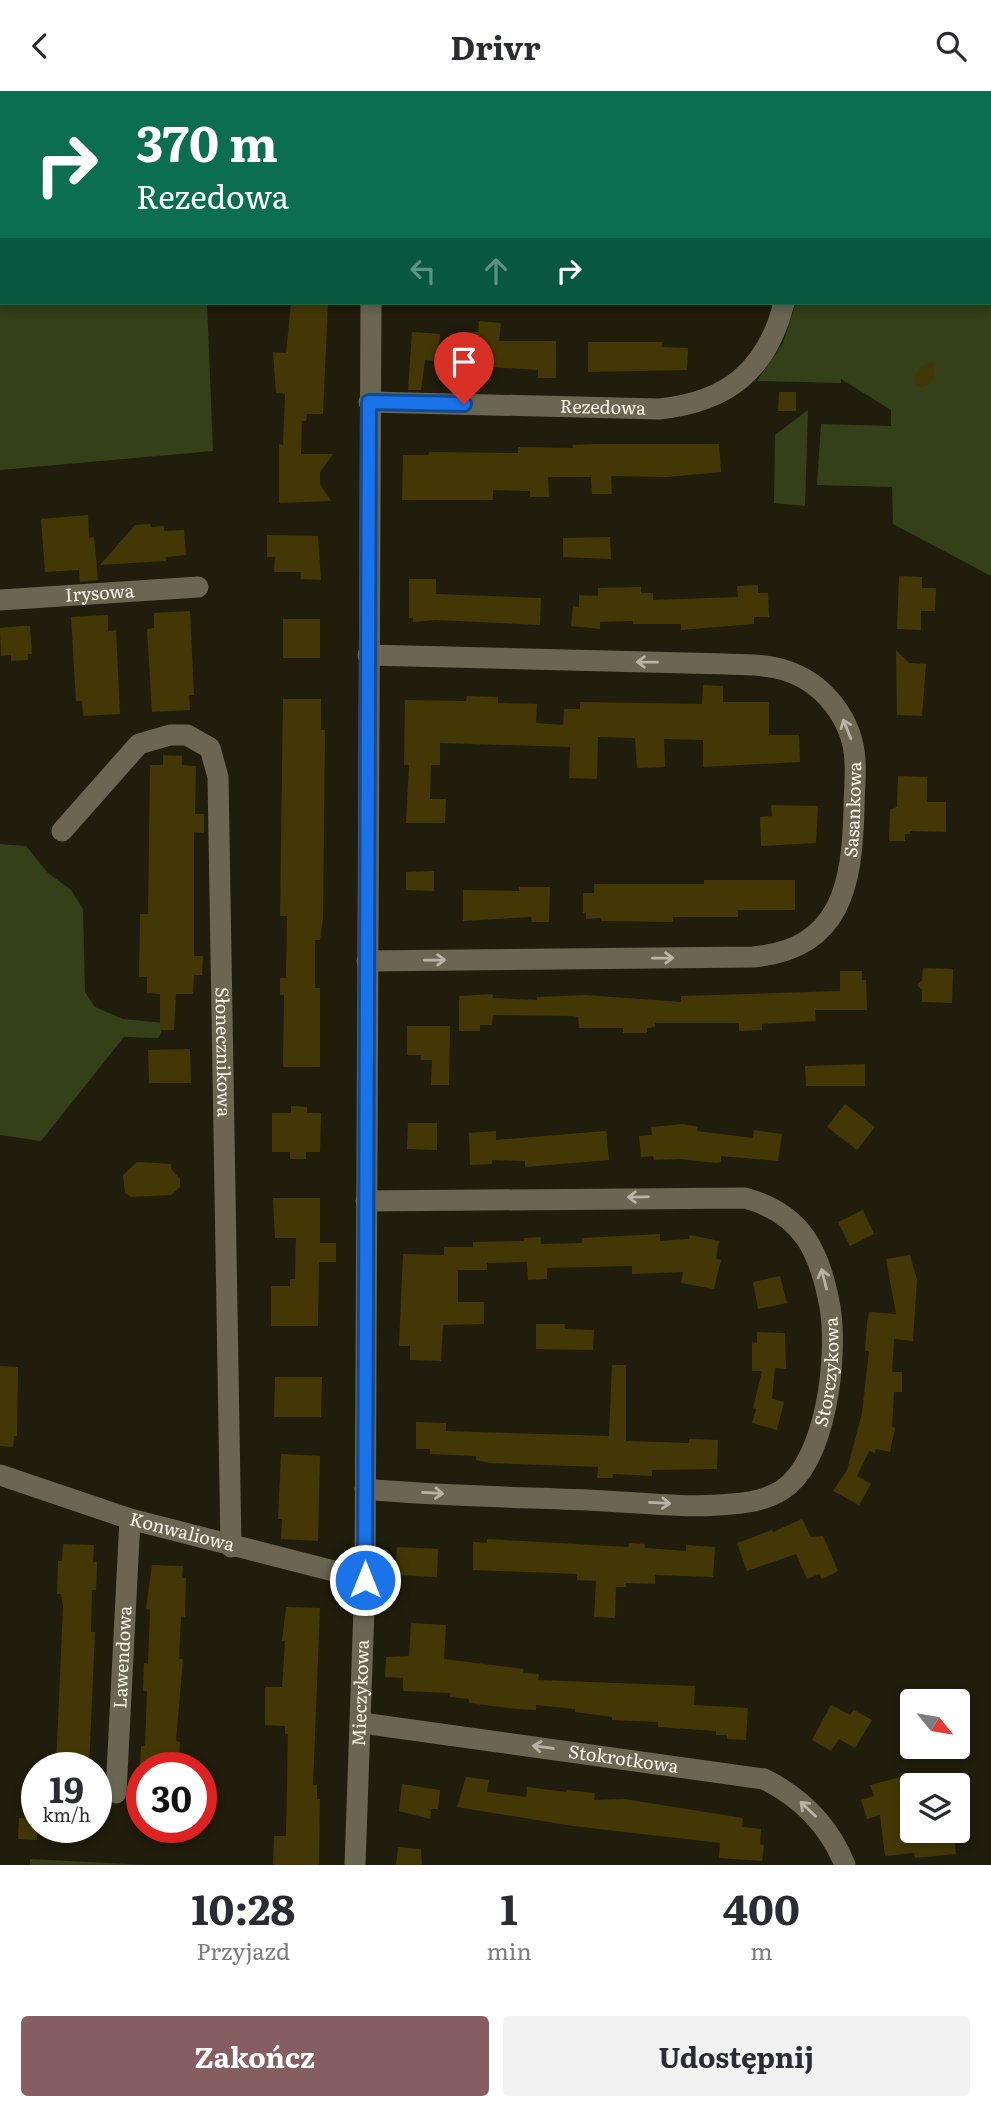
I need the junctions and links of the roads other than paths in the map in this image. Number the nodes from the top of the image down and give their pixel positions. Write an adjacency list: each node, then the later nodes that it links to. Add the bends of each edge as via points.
1 (371, 305): 3 (street, Mieczykowa)
2 (784, 305): 3 (street, Rezedowa, via 768,348 743,378 705,400 681,407)
3 (369, 402): 6 (street, Mieczykowa)
4 (198, 587): 5 (street, Irysowa)
5 (0, 600)
6 (368, 655): 8 (street, Mieczykowa); 8 (street, Sasankowa, one-way to 6, via 753,957 799,945 830,919 849,882 855,761 846,724 829,698 800,676 776,668)
7 (62, 831): 13 (street, Słonecznikowa, via 139,744 187,735 210,748 218,777)
8 (367, 961): 9 (street, Mieczykowa)
9 (366, 1201): 11 (street, Mieczykowa); 11 (street, Storczykowa, one-way to 9, via 708,1505 768,1497 790,1485 808,1459 829,1390 833,1333 823,1274 812,1247 786,1216 756,1201 715,1196)
10 (0, 1475): 12 (street, Konwaliowa)
11 (365, 1489): 14 (street, Mieczykowa)
12 (130, 1519): 13 (street, Konwaliowa); 16 (street, Lawendowa)
13 (231, 1547): 14 (street, Konwaliowa)
14 (365, 1580): 15 (street, Mieczykowa)
15 (362, 1723): 17 (street, Mieczykowa); 18 (street, Stokrotkowa, one-way to 15, via 814,1814 764,1779)
16 (116, 1793)
17 (355, 1865)
18 (845, 1865)

